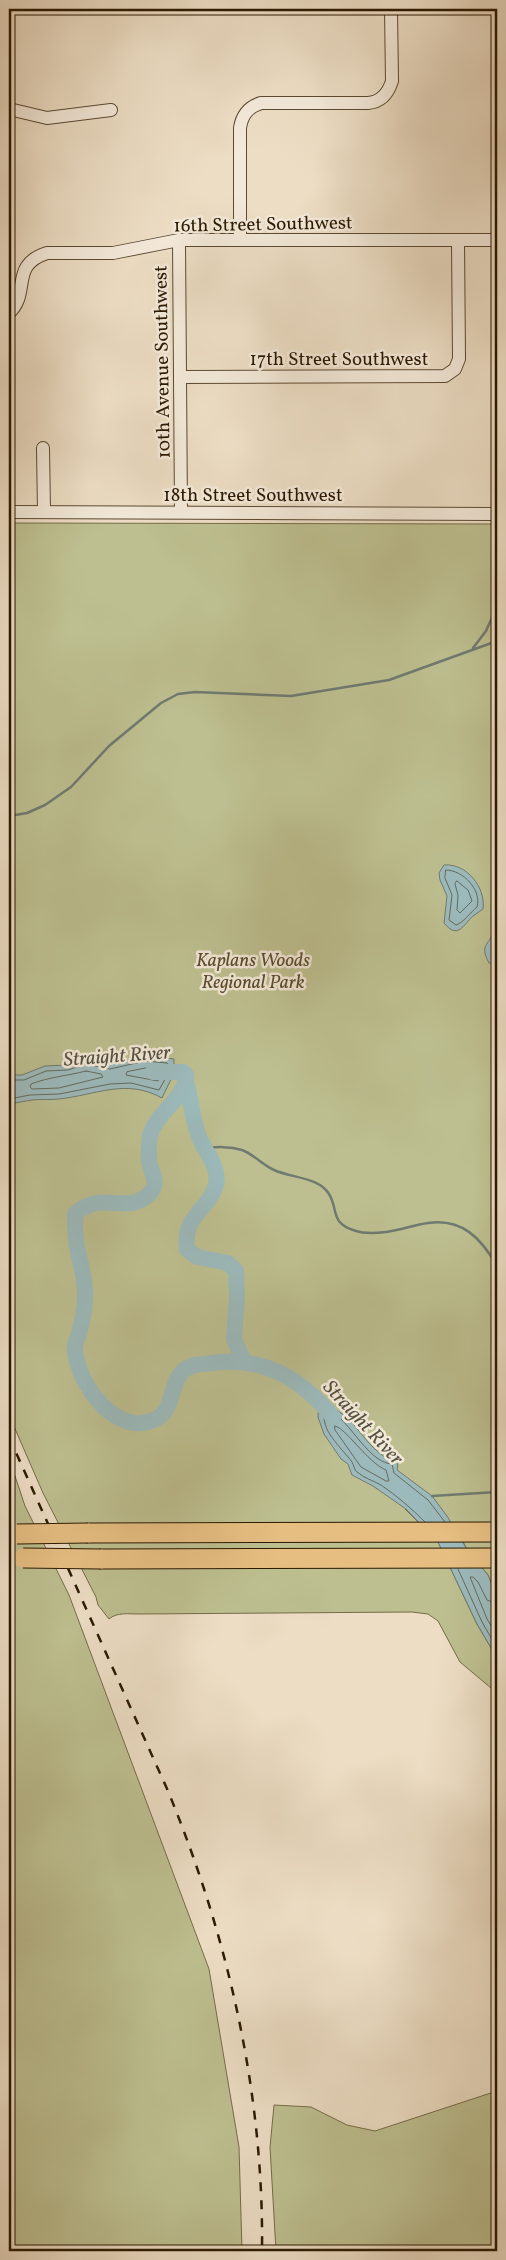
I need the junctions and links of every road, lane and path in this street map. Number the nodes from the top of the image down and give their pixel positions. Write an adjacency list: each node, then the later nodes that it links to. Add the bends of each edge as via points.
1 (391, 9): 5 (street, via 392,82 380,100 368,103 261,103 244,114 240,128)
2 (9, 110): 3 (street, via 47,118)
3 (111, 110)
4 (179, 240): 5 (street, 16th Street Southwest); 8 (street, 16th Street Southwest, via 113,253 47,253 38,256 22,274 18,302); 9 (street, 10th Avenue Southwest)
5 (240, 240): 6 (street, 16th Street Southwest)
6 (458, 240): 7 (street, 16th Street Southwest); 9 (street, 17th Street Southwest, via 459,360 455,369 445,376)
7 (497, 240)
8 (9, 313)
9 (180, 377): 13 (street, 10th Avenue Southwest)
10 (43, 448): 12 (street)
11 (9, 512): 12 (street, 18th Street Southwest)
12 (44, 512): 13 (street, 18th Street Southwest)
13 (181, 512): 14 (street, 18th Street Southwest)
14 (497, 514)
15 (492, 1532): 16 (highway, bridge)
16 (13, 1534)
17 (16, 1558): 18 (highway, bridge)
18 (495, 1558)

